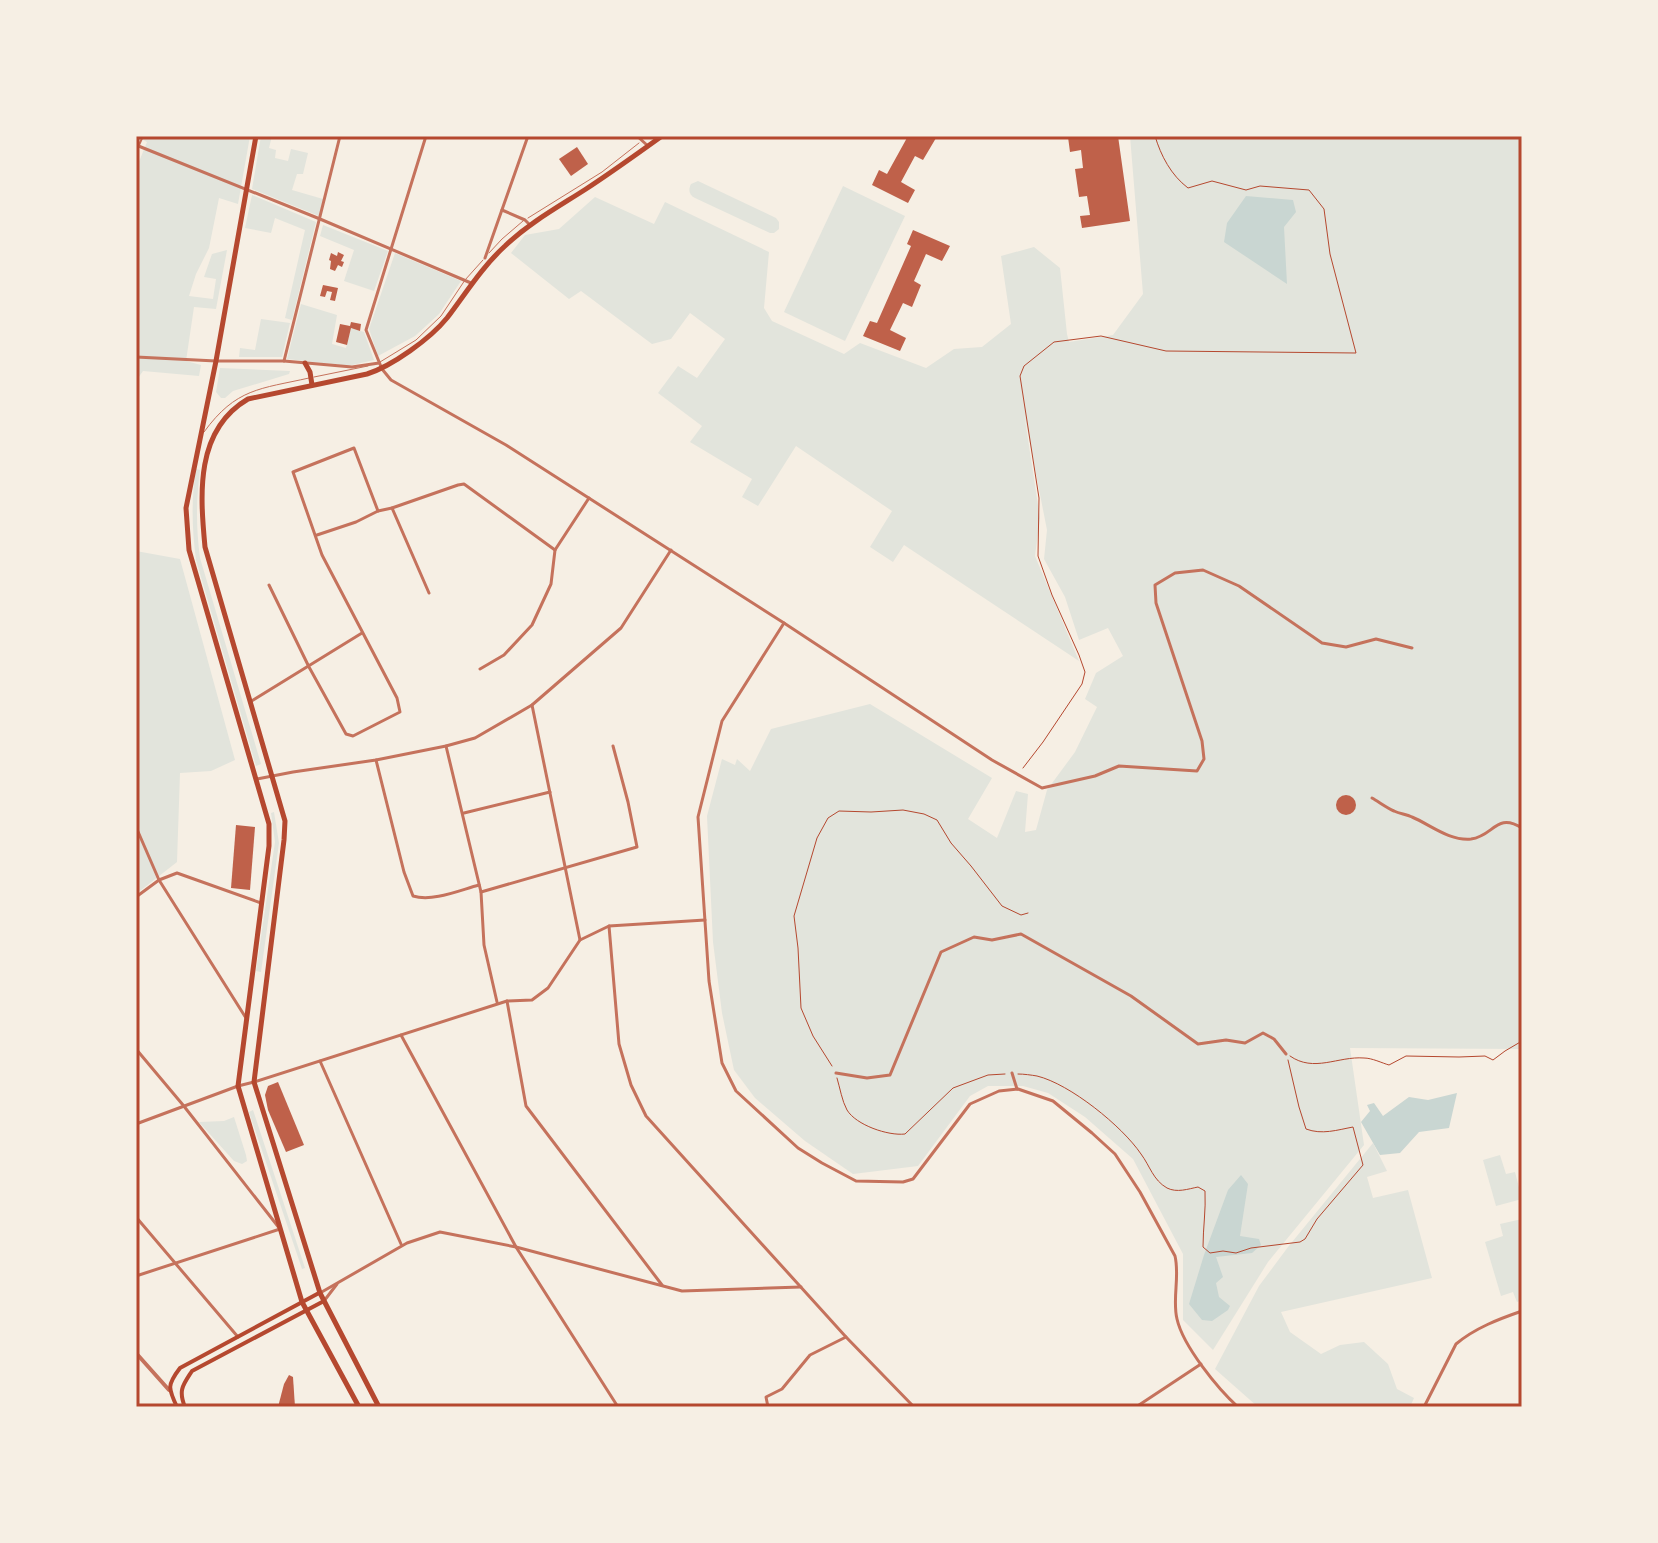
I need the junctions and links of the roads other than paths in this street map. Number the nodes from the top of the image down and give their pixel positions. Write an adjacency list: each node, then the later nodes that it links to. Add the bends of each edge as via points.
1 (143, 136): 10 (street)
2 (256, 136): 13 (main road)
3 (340, 136): 15 (street)
4 (426, 136): 17 (street)
5 (528, 136): 14 (street)
6 (637, 136): 9 (street)
7 (647, 136): 9 (lane)
8 (662, 136): 11 (main road)
9 (642, 140): 11 (street); 16 (lane)
10 (137, 146): 12 (street); 13 (street)
11 (648, 146): 16 (main road)
12 (136, 153)
13 (247, 190): 15 (street); 21 (main road)
14 (502, 210): 16 (street); 18 (street)
15 (320, 219): 17 (street); 22 (street)
16 (527, 222): 18 (lane); 19 (main road)
17 (393, 250): 19 (street); 24 (street, via 366,330)
18 (485, 258): 19 (lane)
19 (468, 281): 24 (main road, via 431,334)
20 (136, 357): 21 (street)
21 (216, 361): 22 (street); 26 (main road)
22 (284, 361): 23 (street)
23 (305, 363): 24 (street); 25 (main road)
24 (380, 366): 25 (main road, via 367,374); 27 (street, via 391,380)
25 (311, 381): 26 (lane, via 233,400); 40 (main road, via 237,405 215,430 207,452 201,505 205,547)
26 (199, 439): 46 (main road, via 186,508 189,550)
27 (589, 498): 31 (street); 32 (street)
28 (392, 508): 29 (street); 31 (street, via 464,484); 34 (street)
29 (378, 511): 30 (street); 30 (street, via 354,448 347,450 293,472)
30 (317, 535): 36 (street)
31 (555, 550): 39 (street, via 551,584 532,625 504,655)
32 (671, 550): 35 (street); 41 (street, via 621,628)
33 (269, 585): 38 (street)
34 (429, 593)
35 (784, 623): 37 (street, via 1042,788 1119,766 1197,771 1204,759 1202,741 1156,603 1155,585 1175,573 1203,570 1239,586 1322,643 1346,647 1376,639); 58 (street, via 722,721 698,817)
36 (362, 633): 38 (street); 38 (street, via 400,712 353,736 346,734)
37 (1412, 648)
38 (309, 667): 40 (street)
39 (480, 669)
40 (250, 702): 45 (main road)
41 (532, 705): 42 (street, via 475,738); 47 (street)
42 (446, 746): 44 (street); 49 (street)
43 (613, 746): 52 (street, via 637,847)
44 (376, 760): 45 (street); 54 (street, via 413,896)
45 (272, 776): 46 (street); 70 (main road, via 285,821 284,840)
46 (257, 779): 57 (main road, via 269,824)
47 (550, 792): 49 (street); 52 (street)
48 (1372, 798): 51 (street, via 1456,838 1477,838 1503,822)
49 (463, 814): 54 (street)
50 (136, 827): 53 (street)
51 (1522, 828)
52 (565, 868): 55 (street); 60 (street)
53 (159, 880): 56 (street); 57 (street, via 177,873); 63 (street)
54 (480, 885): 55 (street)
55 (481, 892): 62 (street, via 484,945)
56 (136, 897)
57 (261, 903): 63 (main road)
58 (705, 920): 59 (street); 72 (street, via 722,1063 736,1091 798,1148 846,1177 869,1183 913,1179 970,1104)
59 (609, 926): 60 (street); 83 (street, via 619,1044 646,1116)
60 (580, 940): 61 (street, via 548,988 532,1000)
61 (507, 1001): 62 (street); 82 (street, via 526,1106)
62 (498, 1004): 64 (street)
63 (246, 1018): 71 (main road)
64 (401, 1035): 67 (street); 78 (street)
65 (136, 1049): 73 (street)
66 (1286, 1054): 68 (street, via 1263,1033 1245,1043 1198,1044 1131,996 1021,934 992,940 974,937 941,952 890,1075)
67 (320, 1061): 70 (street); 77 (street)
68 (836, 1073)
69 (1012, 1073): 72 (street)
70 (254, 1082): 71 (street); 84 (main road)
71 (238, 1086): 73 (street); 76 (main road)
72 (1018, 1089): 92 (street, via 1053,1101 1124,1167 1175,1256 1177,1320)
73 (183, 1105): 74 (street); 76 (street)
74 (136, 1124)
75 (136, 1217): 79 (street)
76 (280, 1229): 79 (street); 86 (main road)
77 (402, 1246): 78 (street, via 440,1232); 81 (street)
78 (516, 1247): 82 (street); 98 (street)
79 (176, 1263): 80 (street); 89 (street)
80 (136, 1276)
81 (339, 1281): 84 (street); 85 (street)
82 (664, 1287): 83 (street)
83 (801, 1287): 90 (street)
84 (320, 1293): 85 (main road); 86 (main road)
85 (324, 1301): 87 (main road); 97 (main road)
86 (302, 1302): 87 (main road); 89 (main road)
87 (306, 1309): 95 (main road, via 192,1371 182,1387); 96 (main road)
88 (1522, 1311): 103 (street, via 1456,1344)
89 (238, 1337): 93 (main road, via 180,1368)
90 (846, 1337): 99 (street, via 810,1355 782,1389 766,1397); 100 (street)
91 (136, 1353): 93 (street)
92 (1201, 1364): 101 (street); 102 (street)
93 (169, 1390): 94 (main road)
94 (177, 1407)
95 (185, 1407)
96 (359, 1407)
97 (379, 1407)
98 (618, 1407)
99 (768, 1407)
100 (914, 1407)
101 (1136, 1407)
102 (1238, 1407)
103 (1424, 1407)

